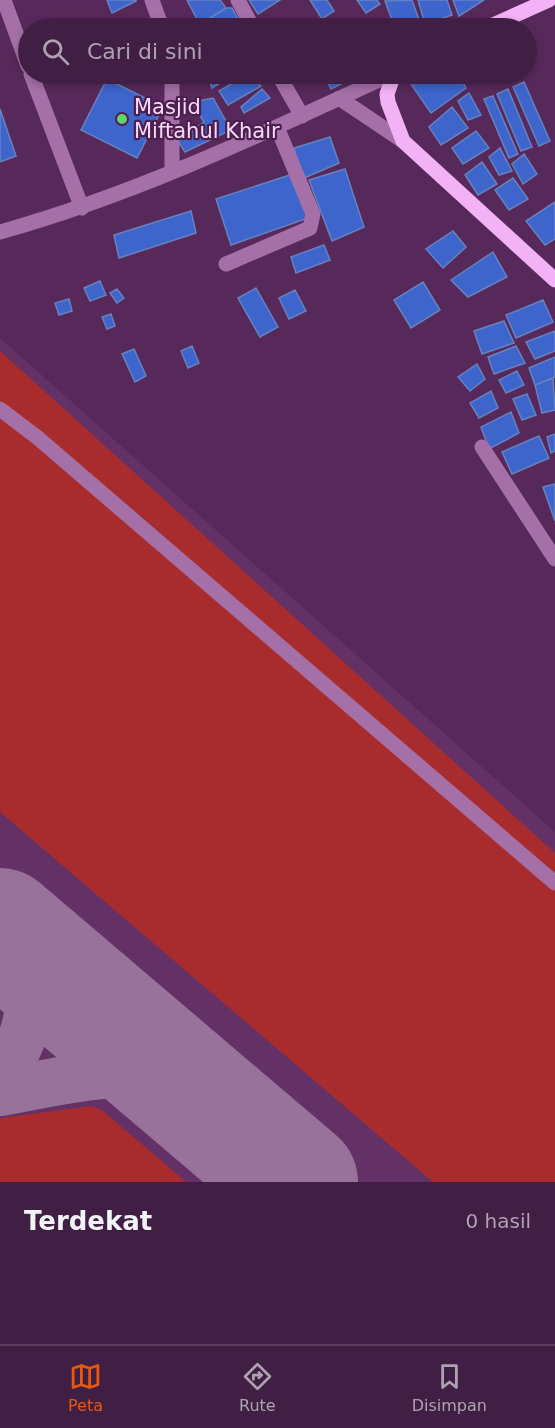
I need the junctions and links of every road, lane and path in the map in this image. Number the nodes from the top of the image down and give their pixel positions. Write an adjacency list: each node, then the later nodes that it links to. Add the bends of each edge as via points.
1 (4, 0): 8 (street)
2 (152, 0): 5 (street)
3 (237, 0): 6 (street)
4 (549, 0): 7 (main road)
5 (158, 18)
6 (247, 18)
7 (508, 18)
8 (18, 38)
9 (35, 84): 19 (street)
10 (172, 84): 18 (street)
11 (284, 84): 15 (street)
12 (370, 84): 14 (street)
13 (390, 84): 17 (main road, via 388,102)
14 (339, 98): 15 (street); 17 (street)
15 (302, 116): 16 (street)
16 (277, 127): 18 (street); 21 (street, via 313,222 310,228)
17 (403, 141): 22 (main road)
18 (172, 172): 19 (street)
19 (82, 208): 20 (street)
20 (0, 232)
21 (226, 264)
22 (555, 280)
23 (0, 409): 26 (street)
24 (482, 447): 25 (street)
25 (555, 559)
26 (555, 883)

